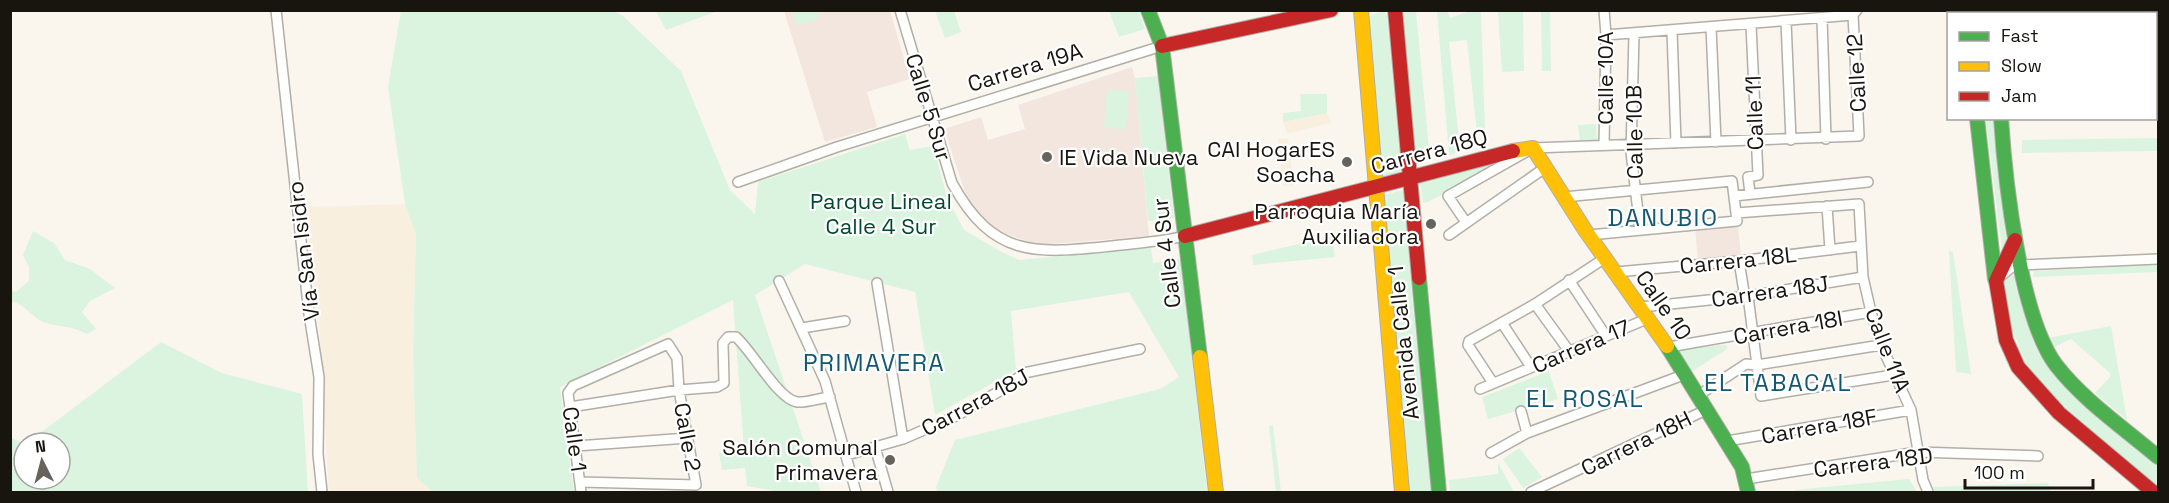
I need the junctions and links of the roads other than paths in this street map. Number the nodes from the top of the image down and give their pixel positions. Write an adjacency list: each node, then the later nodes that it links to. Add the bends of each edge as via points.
1 (276, 10): 99 (street, Vía San Isidro, via 319,377 318,454)
2 (900, 10): 17 (street, Calle 5 Sur)
3 (1148, 10): 16 (street, Calle 4 Sur)
4 (1330, 10): 16 (street, Carrera 19A)
5 (1361, 10): 33 (street, Avenida Calle 1)
6 (1395, 10): 30 (street, Avenida Calle 1)
7 (1604, 10): 15 (street, Calle 10A)
8 (1855, 13): 9 (street); 20 (street, Calle 12)
9 (1822, 18): 10 (street); 21 (street)
10 (1786, 21): 11 (street); 22 (street)
11 (1751, 25): 12 (street); 23 (street, Calle 11)
12 (1711, 27): 13 (street); 24 (street)
13 (1672, 31): 14 (street); 25 (street)
14 (1634, 34): 15 (street); 27 (street, Calle 10B)
15 (1606, 35): 26 (street, Calle 10A)
16 (1162, 46): 17 (street, Carrera 19A); 44 (street, Calle 4 Sur)
17 (933, 118): 31 (street, Carrera 19A); 46 (street, Calle 5 Sur, via 952,183 966,208 987,230)
18 (1977, 120): 57 (street)
19 (2001, 120): 45 (street)
20 (1859, 136): 21 (street, Carrera 18Q)
21 (1826, 139): 22 (street, Carrera 18Q)
22 (1791, 140): 23 (street, Carrera 18Q)
23 (1754, 141): 24 (street, Carrera 18Q); 35 (street, Calle 11, via 1758,175 1748,177)
24 (1716, 142): 25 (street, Carrera 18Q)
25 (1676, 143): 27 (street, Carrera 18Q)
26 (1604, 145): 27 (street, Carrera 18Q); 28 (street, Carrera 18Q)
27 (1632, 145): 34 (street, Calle 10B)
28 (1533, 148): 29 (street, Calle 10); 30 (street, Carrera 18Q); 40 (street, via 1448,196)
29 (1546, 167): 37 (street, Calle 10); 40 (street)
30 (1408, 177): 33 (street, Carrera 18Q); 105 (street, Avenida Calle 1)
31 (738, 182)
32 (1868, 182): 35 (street)
33 (1374, 187): 44 (street, Carrera 18Q); 104 (street, Avenida Calle 1)
34 (1635, 192): 36 (street, via 1732,181); 37 (street); 41 (street, Calle 10B)
35 (1750, 193): 36 (street)
36 (1734, 196): 39 (street)
37 (1564, 198): 43 (street, Calle 10)
38 (1827, 206): 39 (street); 47 (street, Calle 11A, via 1860,206); 48 (street)
39 (1735, 218): 41 (street)
40 (1466, 221): 42 (street)
41 (1640, 229): 43 (street)
42 (1449, 234)
43 (1589, 235): 49 (street, Calle 10)
44 (1185, 236): 46 (street, Carrera 18Q, via 1088,248 1043,250); 103 (street, Calle 4 Sur)
45 (2015, 240): 52 (street); 57 (street)
46 (1017, 246)
47 (1860, 246): 48 (street, Carrera 18L); 54 (street, Calle 11A)
48 (1830, 250): 51 (street, Carrera 18L)
49 (1605, 258): 53 (street, Calle 10); 55 (street)
50 (2158, 260): 52 (street)
51 (1738, 261): 53 (street, Carrera 18L); 59 (street)
52 (2020, 265): 57 (street, via 2005,271); 96 (street, via 2034,324 2047,351 2072,382)
53 (1616, 272): 61 (street, Calle 10)
54 (1863, 277): 59 (street, Carrera 18J); 62 (street, Calle 11A)
55 (1569, 280): 60 (street); 67 (street)
56 (779, 281): 65 (street)
57 (1996, 281): 108 (street, via 2006,340 2018,367 2059,413)
58 (877, 284): 88 (street)
59 (1748, 296): 61 (street, Carrera 18J); 66 (street)
60 (1535, 304): 64 (street); 71 (street)
61 (1645, 312): 67 (street, Carrera 17); 69 (street, Calle 10)
62 (1871, 312): 66 (street, Carrera 18I); 68 (street, Calle 11A)
63 (845, 321): 65 (street)
64 (1502, 323): 73 (street); 76 (street, via 1468,345)
65 (802, 328): 81 (street)
66 (1753, 334): 69 (street, Carrera 18I); 72 (street)
67 (1606, 336): 71 (street, Carrera 17)
68 (1881, 345): 72 (street); 75 (street, Calle 11A)
69 (1669, 347): 74 (street, Calle 10)
70 (1140, 350): 88 (street, Carrera 18J, via 1024,373 956,416)
71 (1569, 351): 73 (street, Carrera 17)
72 (1757, 365): 75 (street, via 1761,396); 80 (street, via 1746,364)
73 (1531, 367): 76 (street, Carrera 17)
74 (1686, 374): 80 (street, Calle 10); 86 (street)
75 (1893, 375): 84 (street, Calle 11A)
76 (1493, 383): 78 (street, Carrera 17)
77 (573, 386): 79 (street, Calle 2, via 668,344 677,358); 82 (street, Calle 1, via 568,393)
78 (1480, 389)
79 (679, 390): 81 (street, via 717,387 724,382 723,343 736,337 785,397 798,402); 82 (street); 87 (street, Calle 2)
80 (1699, 395): 83 (street, Calle 10)
81 (830, 397): 94 (street)
82 (570, 407): 90 (street, Calle 1)
83 (1708, 409): 89 (street, Calle 10); 106 (street, Carrera 18H)
84 (1911, 410): 89 (street, Carrera 18F); 93 (street, Calle 11A)
85 (1521, 411): 86 (street)
86 (1527, 433): 92 (street)
87 (688, 438): 90 (street); 97 (street, Calle 2, via 696,485)
88 (903, 438): 91 (street, Carrera 18J)
89 (1727, 441): 98 (street, Calle 10)
90 (576, 446): 97 (street, Calle 1)
91 (875, 447): 94 (street, Carrera 18J); 102 (street)
92 (1491, 453)
93 (1918, 453): 95 (street, Carrera 18D); 98 (street, Carrera 18D); 107 (street, Calle 11A)
94 (847, 455): 101 (street)
95 (2038, 456)
96 (2158, 458)
97 (581, 482): 100 (street, Calle 1)
98 (1747, 486)
99 (322, 492)
100 (581, 492)
101 (856, 492)
102 (888, 492)
103 (1216, 492)
104 (1401, 492)
105 (1439, 492)
106 (1531, 492)
107 (1928, 492)
108 (2153, 492)

